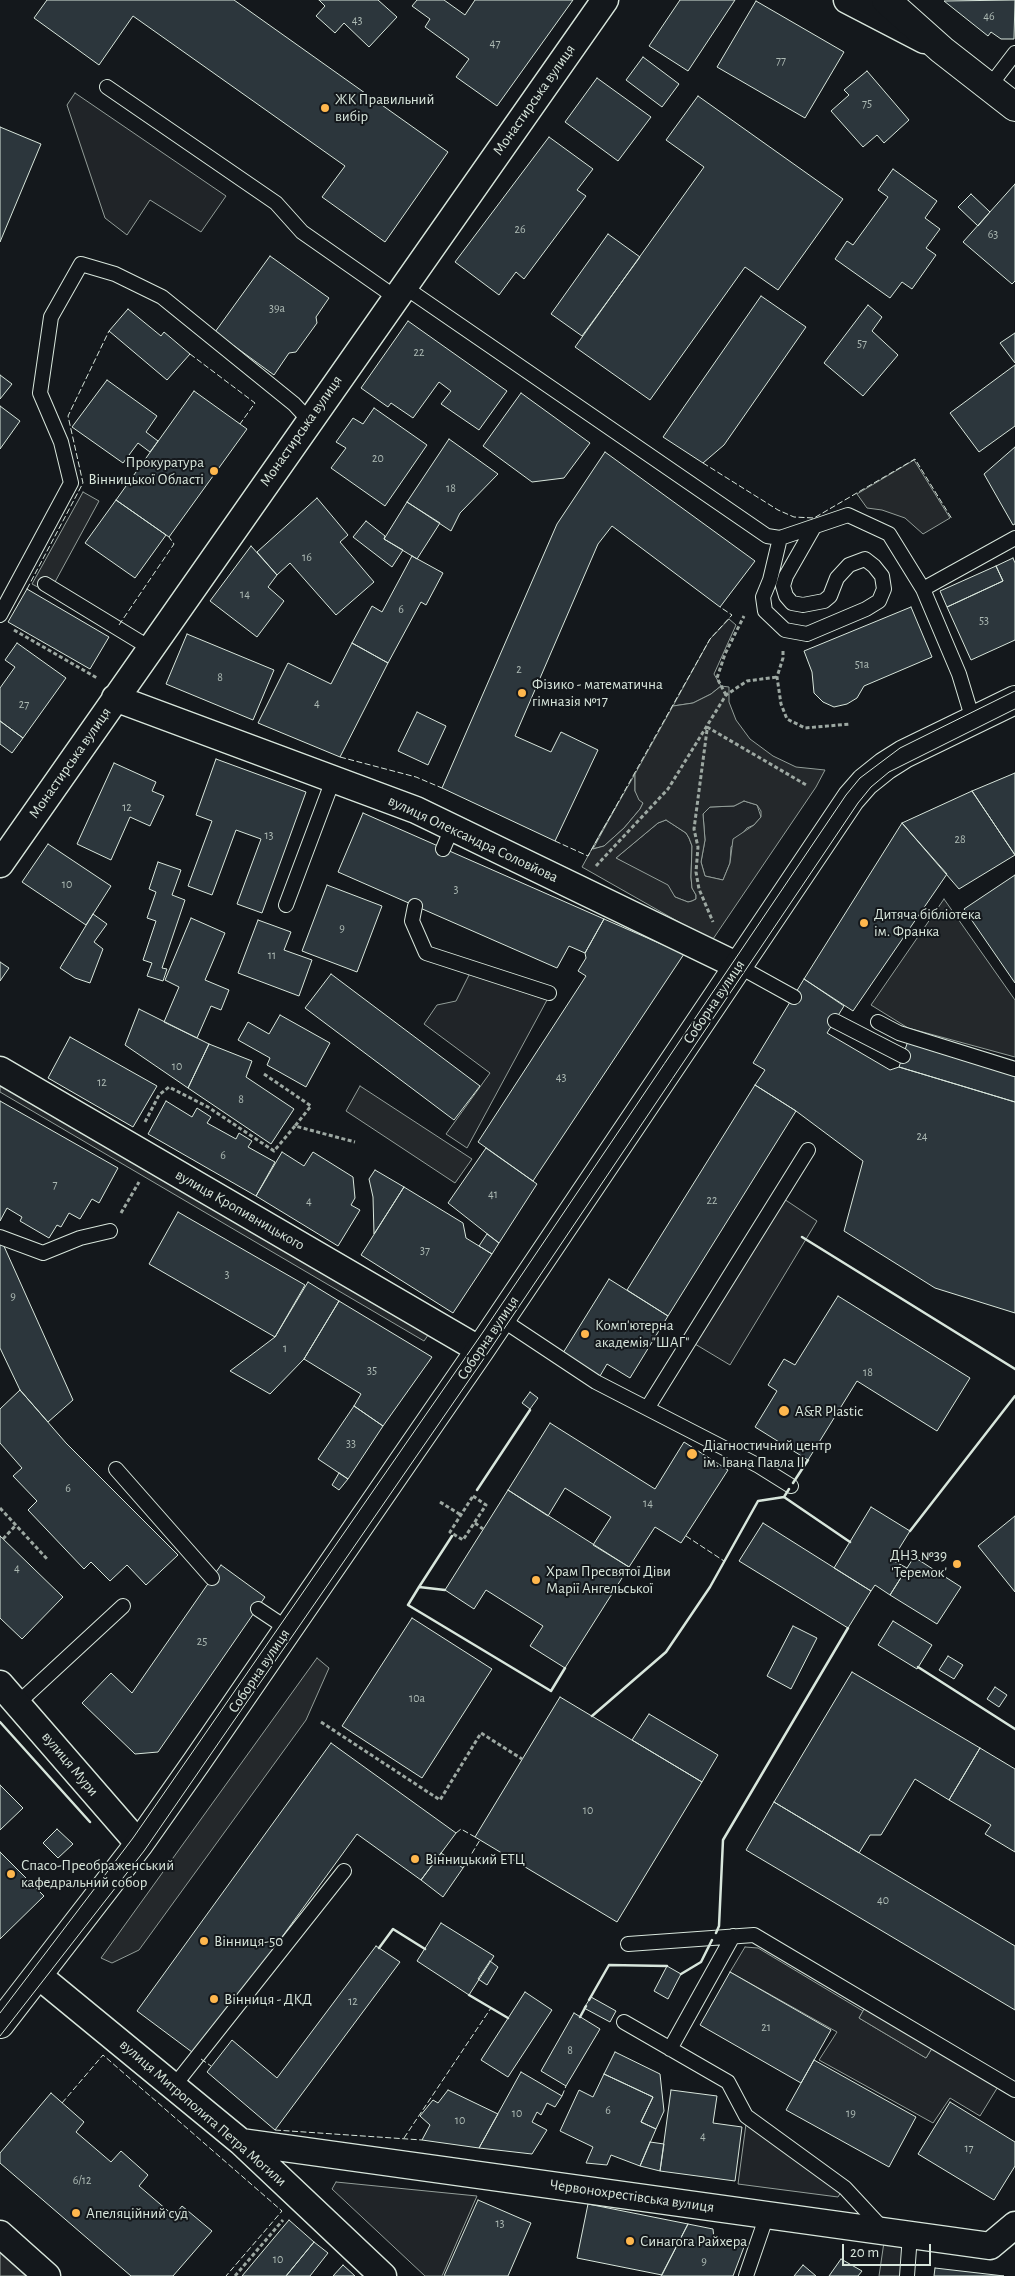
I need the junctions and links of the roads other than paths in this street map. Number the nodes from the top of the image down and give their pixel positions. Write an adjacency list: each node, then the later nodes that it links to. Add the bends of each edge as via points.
1 (604, 0): 7 (street, Монастирська вулиця)
2 (870, 3): 5 (street, via 942,50)
3 (1015, 53): 5 (lane)
4 (106, 87): 7 (lane, via 276,204 302,232)
5 (989, 87): 6 (street)
6 (1015, 107)
7 (399, 291): 8 (street, Монастирська вулиця); 10 (lane, via 767,536)
8 (309, 420): 14 (lane, via 294,404 162,297 115,274 81,264 51,317 40,393 61,442 72,483); 15 (street, Монастирська вулиця)
9 (814, 527): 10 (lane); 10 (lane, via 783,586 792,603 803,605 824,601 849,565 865,559 882,576 884,589 879,601 866,609 807,634 785,630 765,611 763,597); 13 (lane, via 848,515 889,534)
10 (780, 538)
11 (1015, 538): 13 (lane)
12 (45, 584): 15 (lane)
13 (923, 589): 18 (lane, via 959,674)
14 (0, 615)
15 (150, 648): 16 (street, Монастирська вулиця)
16 (118, 694): 19 (street, вулиця Олександра Соловйова); 20 (street, Монастирська вулиця)
17 (1015, 700): 18 (street, Соборна вулиця)
18 (973, 720): 23 (street, Соборна вулиця, via 904,754 865,782)
19 (333, 780): 21 (lane); 23 (street, вулиця Олександра Соловйова, via 416,810 448,838 701,946)
20 (0, 864)
21 (286, 905)
22 (415, 906): 24 (lane, via 412,921 426,953)
23 (738, 966): 25 (lane); 34 (street, Соборна вулиця)
24 (549, 993)
25 (794, 997)
26 (835, 1021): 28 (lane)
27 (878, 1022): 29 (lane, via 899,1033)
28 (903, 1056)
29 (1015, 1069)
30 (0, 1070): 35 (street, вулиця Кропивницького)
31 (808, 1150): 36 (lane)
32 (110, 1231): 33 (lane, via 43,1252)
33 (0, 1237)
34 (500, 1319): 35 (street, Соборна вулиця); 36 (lane, via 596,1382)
35 (480, 1350): 42 (street, Соборна вулиця)
36 (648, 1408): 38 (lane)
37 (116, 1469): 39 (lane)
38 (791, 1486)
39 (212, 1578)
40 (123, 1606): 44 (lane)
41 (258, 1609): 42 (lane)
42 (288, 1629): 45 (street, Соборна вулиця)
43 (0, 1684): 44 (street, вулиця Мури)
44 (18, 1703): 45 (street, вулиця Мури)
45 (139, 1844): 49 (street, Соборна вулиця)
46 (344, 1870): 53 (lane)
47 (733, 1936): 48 (lane); 52 (lane); 54 (lane, via 754,1935)
48 (628, 1944)
49 (39, 1976): 51 (street, Соборна вулиця); 53 (street, вулиця Митрополита Петра Могили)
50 (624, 2022): 52 (lane)
51 (0, 2024)
52 (670, 2049): 58 (lane, via 728,2082 746,2116 845,2188)
53 (174, 2086): 55 (street, вулиця Митрополита Петра Могили)
54 (1015, 2090)
55 (241, 2142): 56 (street, Червонохрестівська вулиця); 61 (street, вулиця Митрополита Петра Могили)
56 (768, 2215): 58 (street, Червонохрестівська вулиця); 62 (lane)
57 (1015, 2225): 58 (street, Червонохрестівська вулиця, via 990,2246)
58 (898, 2233): 63 (lane)
59 (0, 2234): 60 (street)
60 (47, 2276)
61 (384, 2276)
62 (746, 2276)
63 (907, 2276)

